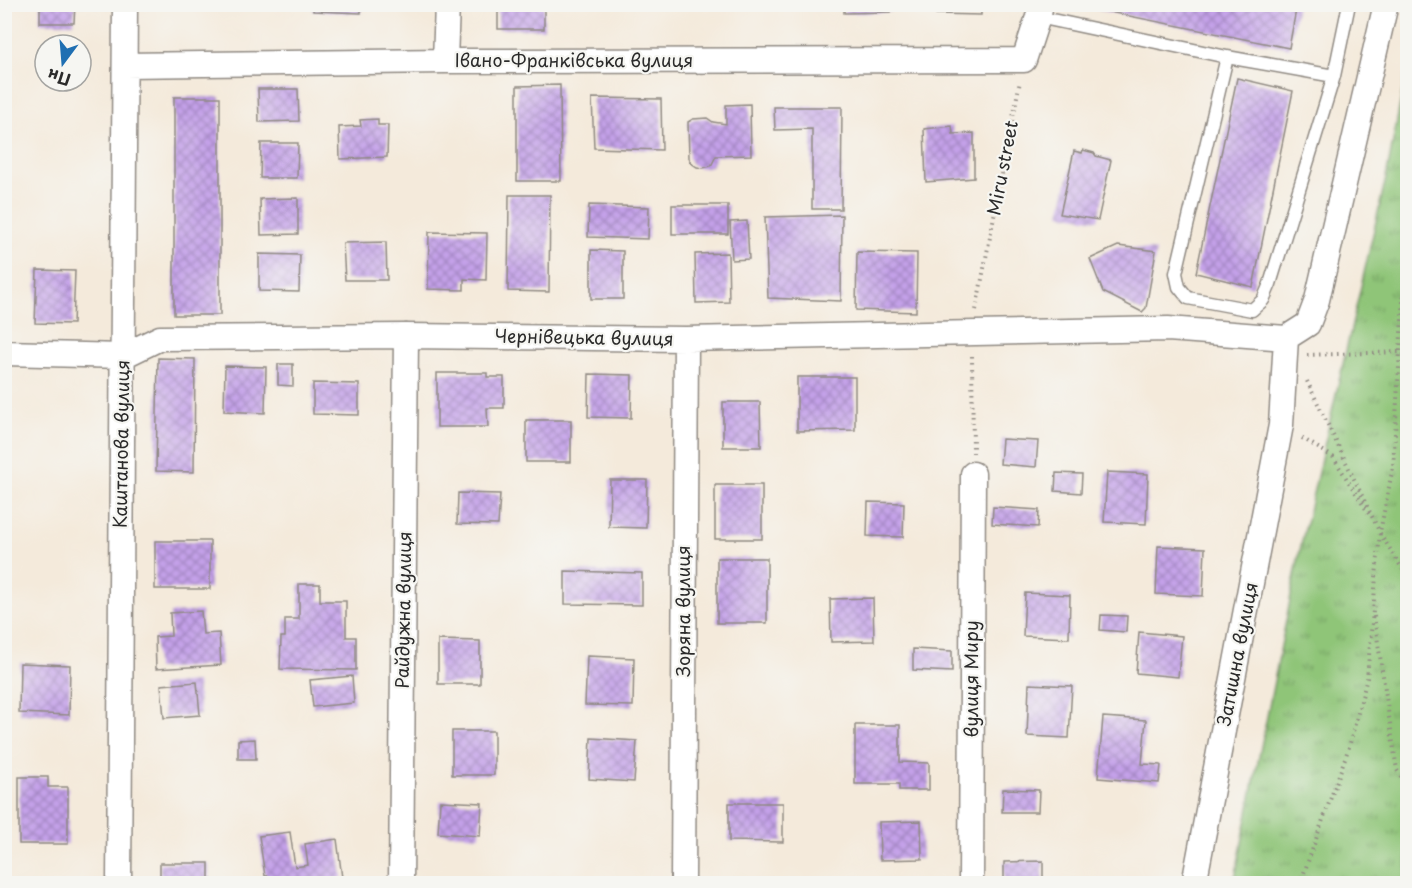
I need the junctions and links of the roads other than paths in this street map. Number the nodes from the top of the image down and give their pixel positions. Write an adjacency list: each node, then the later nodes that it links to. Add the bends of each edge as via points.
1 (125, 4): 8 (street, Каштанова вулиця)
2 (447, 4): 7 (street)
3 (1349, 4): 9 (lane)
4 (1386, 4): 11 (street, via 1317,300 1308,324)
5 (1039, 11): 6 (lane); 7 (street, Івано-Франківська вулиця, via 1024,60)
6 (1227, 57): 9 (lane); 9 (lane, via 1176,273 1188,298 1252,310 1263,300 1270,284)
7 (445, 61): 8 (street, Івано-Франківська вулиця)
8 (125, 65): 14 (street, Каштанова вулиця)
9 (1334, 76)
10 (406, 336): 12 (street, Чернівецька вулиця); 14 (street, Чернівецька вулиця, via 160,338); 17 (street, Райдужна вулиця)
11 (1286, 338): 12 (street, Чернівецька вулиця, via 1168,329); 20 (street, Затишна вулиця, via 1281,425)
12 (686, 339): 18 (street, Зоряна вулиця)
13 (4, 353): 14 (street, Чернівецька вулиця)
14 (123, 356): 16 (street, Каштанова вулиця)
15 (973, 474): 19 (street, вулиця Миру)
16 (119, 884)
17 (401, 884)
18 (682, 884)
19 (971, 884)
20 (1194, 884)

